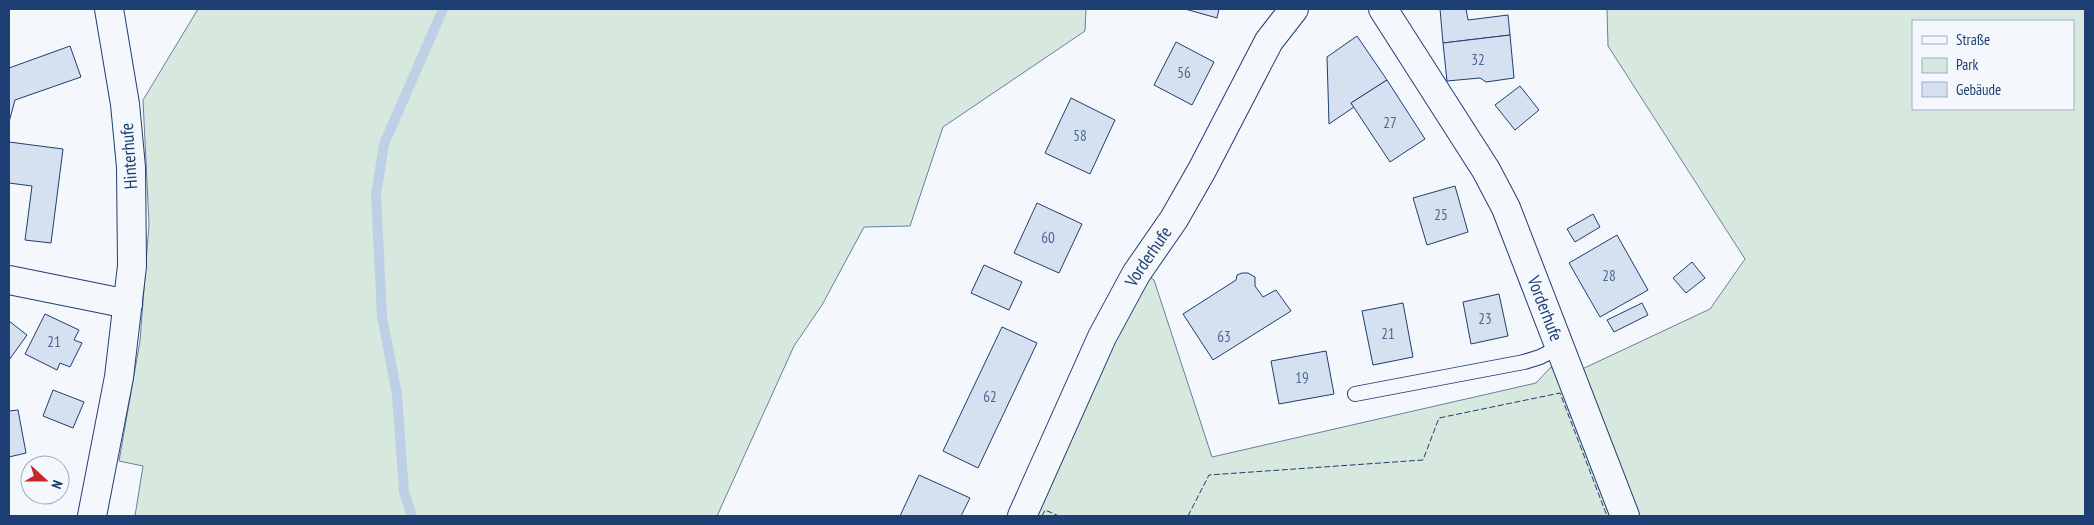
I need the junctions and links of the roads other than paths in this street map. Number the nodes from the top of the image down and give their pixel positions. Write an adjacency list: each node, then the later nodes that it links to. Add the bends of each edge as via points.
1 (109, 9): 5 (street, Hinterhufe, via 125,104 131,167 132,266)
2 (1294, 9): 9 (street, Vorderhufe, via 1269,41 1188,194 1102,338)
3 (1383, 9): 6 (street, Vorderhufe, via 1486,170 1506,208)
4 (9, 280): 5 (street)
5 (128, 304): 8 (street, Hinterhufe, via 119,377)
6 (1560, 347): 7 (lane, via 1524,362); 10 (street, Vorderhufe)
7 (1355, 394)
8 (92, 516)
9 (1022, 516)
10 (1625, 516)

